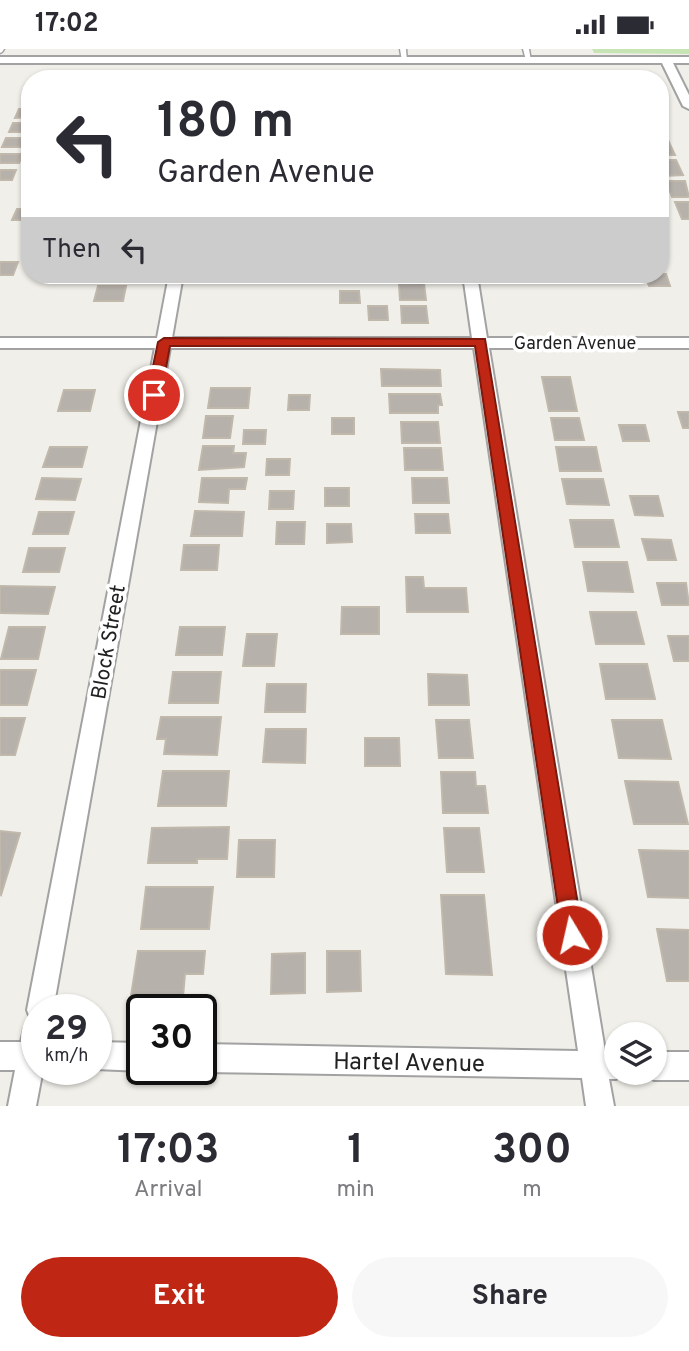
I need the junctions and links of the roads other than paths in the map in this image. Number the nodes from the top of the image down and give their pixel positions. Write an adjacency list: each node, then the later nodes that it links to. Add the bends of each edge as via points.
1 (527, 54): 3 (street, via 438,65); 5 (street)
2 (2, 55): 4 (street); 7 (street)
3 (404, 55): 4 (street)
4 (216, 60)
5 (666, 60): 6 (street); 8 (street)
6 (689, 60)
7 (0, 74)
8 (689, 106)
9 (174, 284): 11 (street, Block Street)
10 (471, 284): 12 (street)
11 (164, 342): 12 (street, Garden Avenue); 13 (street, Garden Avenue); 15 (street, Block Street)
12 (481, 342): 14 (street, Garden Avenue); 19 (street)
13 (0, 343)
14 (689, 343)
15 (43, 994)
16 (0, 1056): 17 (street)
17 (21, 1056)
18 (217, 1058): 19 (street, Hartel Avenue)
19 (604, 1065): 24 (street)
20 (667, 1066): 21 (street)
21 (689, 1066)
22 (27, 1085): 23 (street)
23 (22, 1106)
24 (600, 1106)

